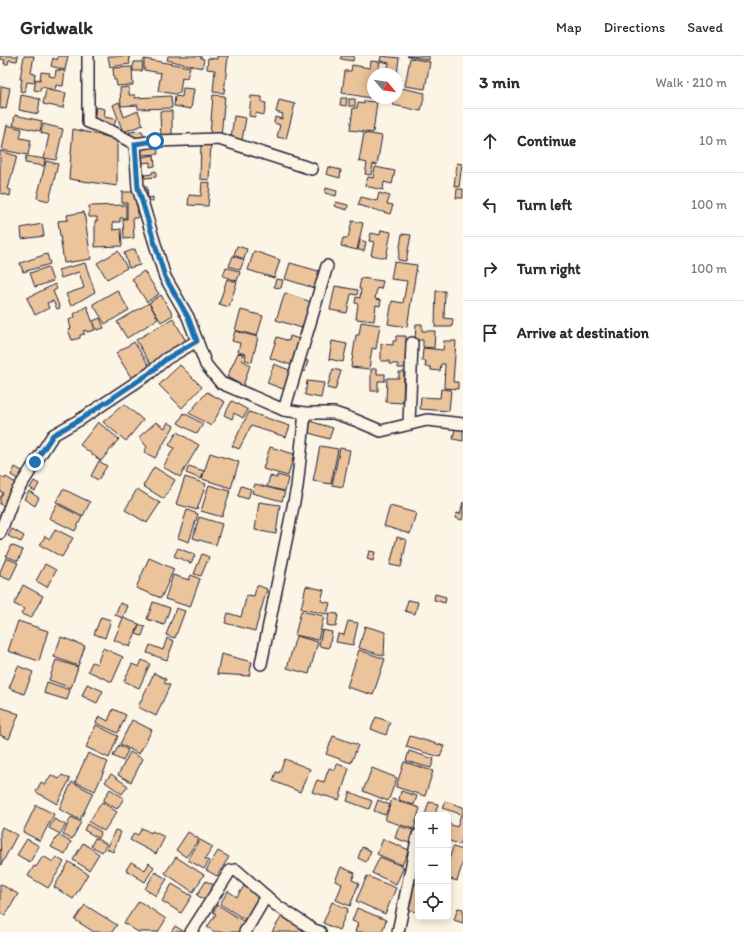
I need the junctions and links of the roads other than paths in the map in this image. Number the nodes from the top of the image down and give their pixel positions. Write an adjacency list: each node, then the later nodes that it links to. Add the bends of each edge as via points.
1 (88, 56): 2 (street, via 88,122)
2 (135, 144): 3 (street, via 219,139); 5 (street, via 138,188 165,277 188,317)
3 (312, 169)
4 (327, 266): 7 (street)
5 (197, 341): 7 (street, via 206,366 221,383); 11 (street, via 53,435 14,496)
6 (412, 343): 9 (street)
7 (284, 410): 8 (street)
8 (305, 412): 9 (street, via 334,413 381,431); 12 (street, via 297,487)
9 (409, 424): 10 (street, via 428,420)
10 (463, 424)
11 (0, 533)
12 (261, 664)
13 (415, 848): 18 (street)
14 (266, 896): 15 (street, via 236,870 230,871); 16 (street); 17 (street)
15 (191, 932)
16 (244, 932)
17 (320, 932)
18 (398, 932)

